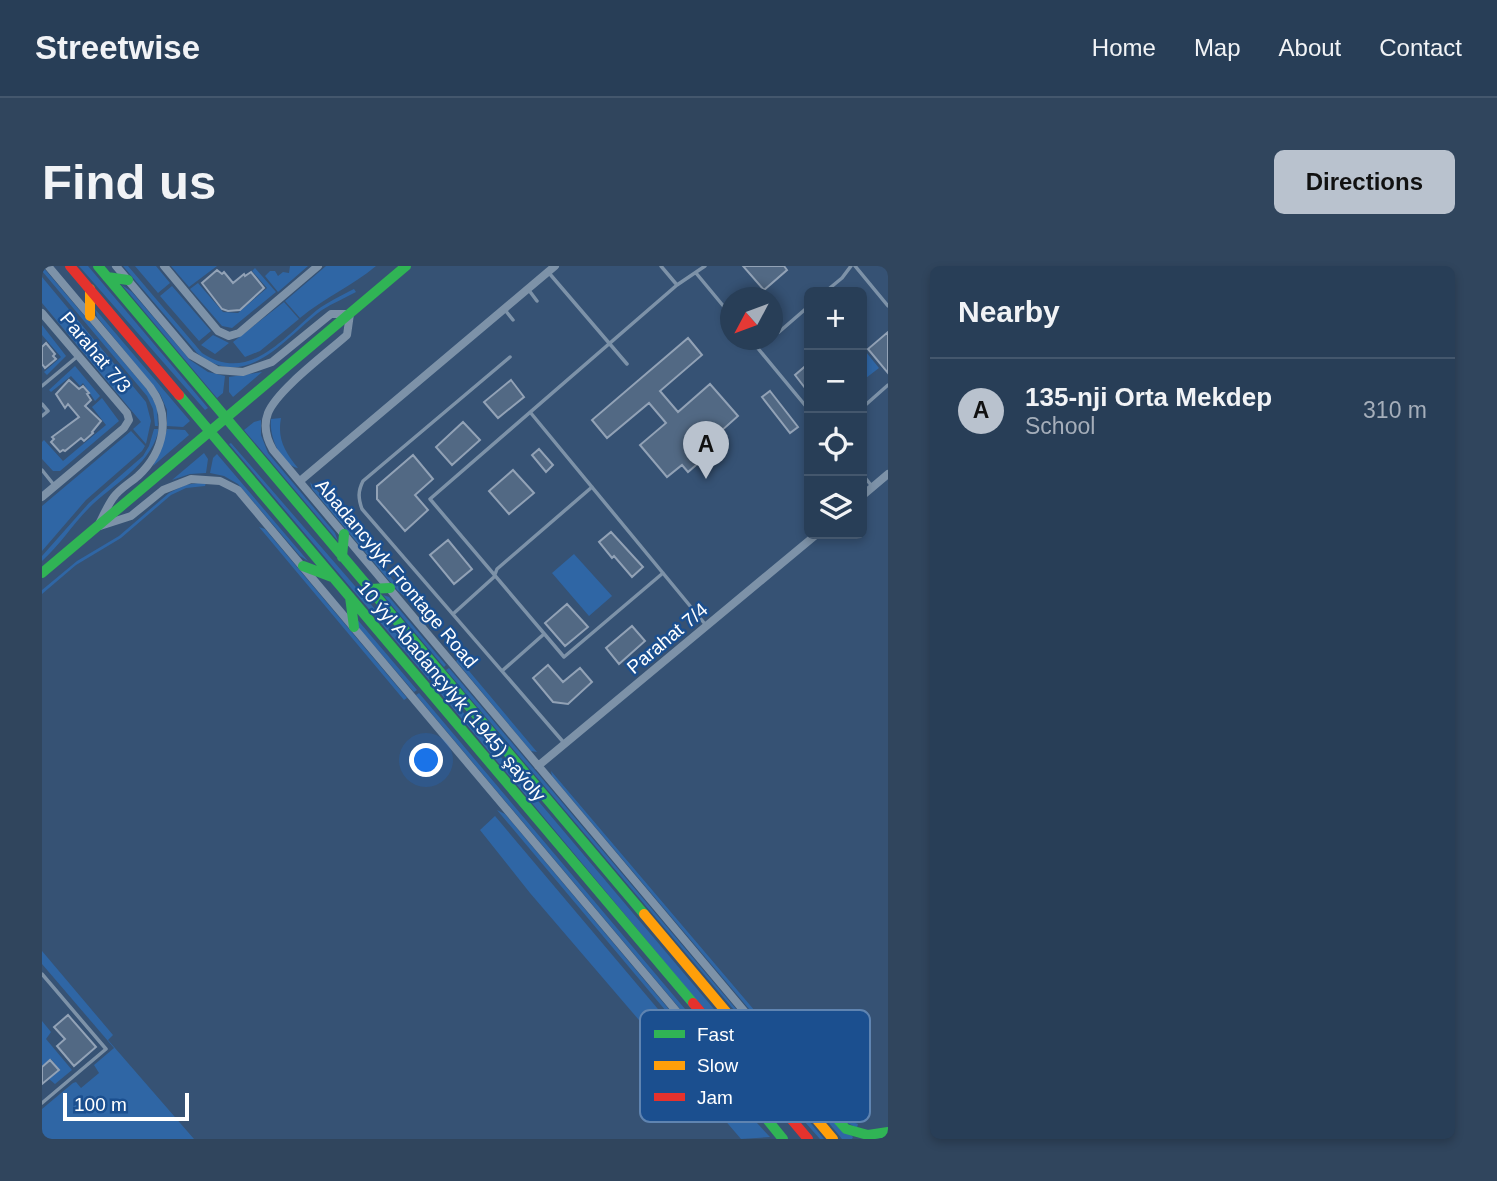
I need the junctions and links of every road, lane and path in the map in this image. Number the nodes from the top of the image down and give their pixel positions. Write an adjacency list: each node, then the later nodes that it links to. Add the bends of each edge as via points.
1 (48, 266): 27 (street)
2 (59, 266): 11 (main road)
3 (98, 266): 14 (main road, 10 ýyl Abadançylyk (1945) şaýoly)
4 (116, 266): 15 (street)
5 (164, 266): 6 (street, via 218,331 229,336 239,333)
6 (318, 266)
7 (406, 266): 26 (main road)
8 (661, 266): 16 (lane)
9 (705, 266): 13 (lane)
10 (853, 266): 17 (lane); 22 (lane)
11 (71, 267): 18 (main road, 10 ýyl Abadançylyk (1945) şaýoly)
12 (551, 269): 19 (street); 30 (lane)
13 (696, 273): 16 (lane); 21 (lane)
14 (107, 277): 15 (main road); 42 (main road, 10 ýyl Abadançylyk (1945) şaýoly)
15 (128, 280): 26 (street, via 191,355 225,372 243,372 272,362 331,314)
16 (677, 285): 30 (lane)
17 (830, 287)
18 (90, 289): 27 (main road); 43 (main road, 10 ýyl Abadançylyk (1945) şaýoly)
19 (528, 289): 20 (lane); 23 (street)
20 (537, 301)
21 (720, 302)
22 (888, 306)
23 (504, 309): 28 (lane); 47 (street)
24 (804, 310): 29 (lane)
25 (42, 313): 32 (street, Parahat 7/3)
26 (349, 314): 42 (main road); 47 (street, Abadancylyk Frontage Road, via 347,335 277,398 268,413 269,444)
27 (90, 316): 53 (street, via 154,393 164,419 152,459 114,496)
28 (513, 320)
29 (783, 329)
30 (609, 343): 34 (lane); 40 (lane)
31 (760, 350): 38 (lane)
32 (78, 356): 36 (lane); 48 (street, Parahat 7/3, via 129,420)
33 (510, 357): 65 (lane, via 363,481 359,490 362,509)
34 (627, 364)
35 (888, 385): 39 (lane)
36 (42, 386)
37 (42, 404): 41 (lane, via 48,411)
38 (804, 404)
39 (867, 404)
40 (530, 412): 49 (lane); 60 (lane, via 430,499)
41 (42, 416)
42 (227, 419): 43 (main road); 56 (main road, 10 ýyl Abadançylyk (1945) şaýoly)
43 (211, 432): 53 (main road); 61 (main road, 10 ýyl Abadançylyk (1945) şaýoly)
44 (42, 470): 48 (lane)
45 (888, 474): 50 (street)
46 (864, 476): 50 (lane)
47 (300, 481): 54 (street, Abadancylyk Frontage Road)
48 (55, 486): 52 (street, Parahat 7/3)
49 (592, 487): 59 (lane); 60 (lane)
50 (873, 487): 51 (street)
51 (867, 492)
52 (42, 498)
53 (97, 527): 57 (street, via 131,516 169,487 191,479 213,479 237,490); 58 (main road)
54 (344, 534): 56 (main road); 62 (street, Abadancylyk Frontage Road)
55 (811, 539): 66 (street, Parahat 7/4)
56 (342, 557): 63 (main road, 10 ýyl Abadançylyk (1945) şaýoly)
57 (303, 566): 61 (main road); 67 (street)
58 (42, 573)
59 (663, 573): 66 (lane); 68 (lane, via 564,657)
60 (495, 575): 65 (lane); 68 (lane)
61 (333, 577): 64 (main road, 10 ýyl Abadançylyk (1945) şaýoly)
62 (390, 588): 63 (main road); 71 (street, Abadancylyk Frontage Road)
63 (369, 589): 75 (main road, 10 ýyl Abadançylyk (1945) şaýoly)
64 (350, 597): 67 (main road); 74 (main road, 10 ýyl Abadançylyk (1945) şaýoly)
65 (453, 614): 69 (lane)
66 (707, 626): 70 (street, Parahat 7/4)
67 (354, 627): 73 (street)
68 (544, 634): 69 (lane)
69 (502, 671): 70 (lane)
70 (565, 744): 71 (street, Parahat 7/4)
71 (538, 766): 76 (street, Abadancylyk Frontage Road)
72 (42, 974): 77 (lane, via 106,1049)
73 (675, 1010)
74 (699, 1010)
75 (724, 1010)
76 (742, 1010)
77 (42, 1103)
78 (769, 1122): 83 (main road)
79 (794, 1122): 84 (main road, 10 ýyl Abadançylyk (1945) şaýoly)
80 (819, 1122): 85 (main road, 10 ýyl Abadançylyk (1945) şaýoly)
81 (839, 1122): 82 (main road, via 846,1129 868,1135)
82 (888, 1132)
83 (783, 1139)
84 (808, 1139)
85 (833, 1139)

